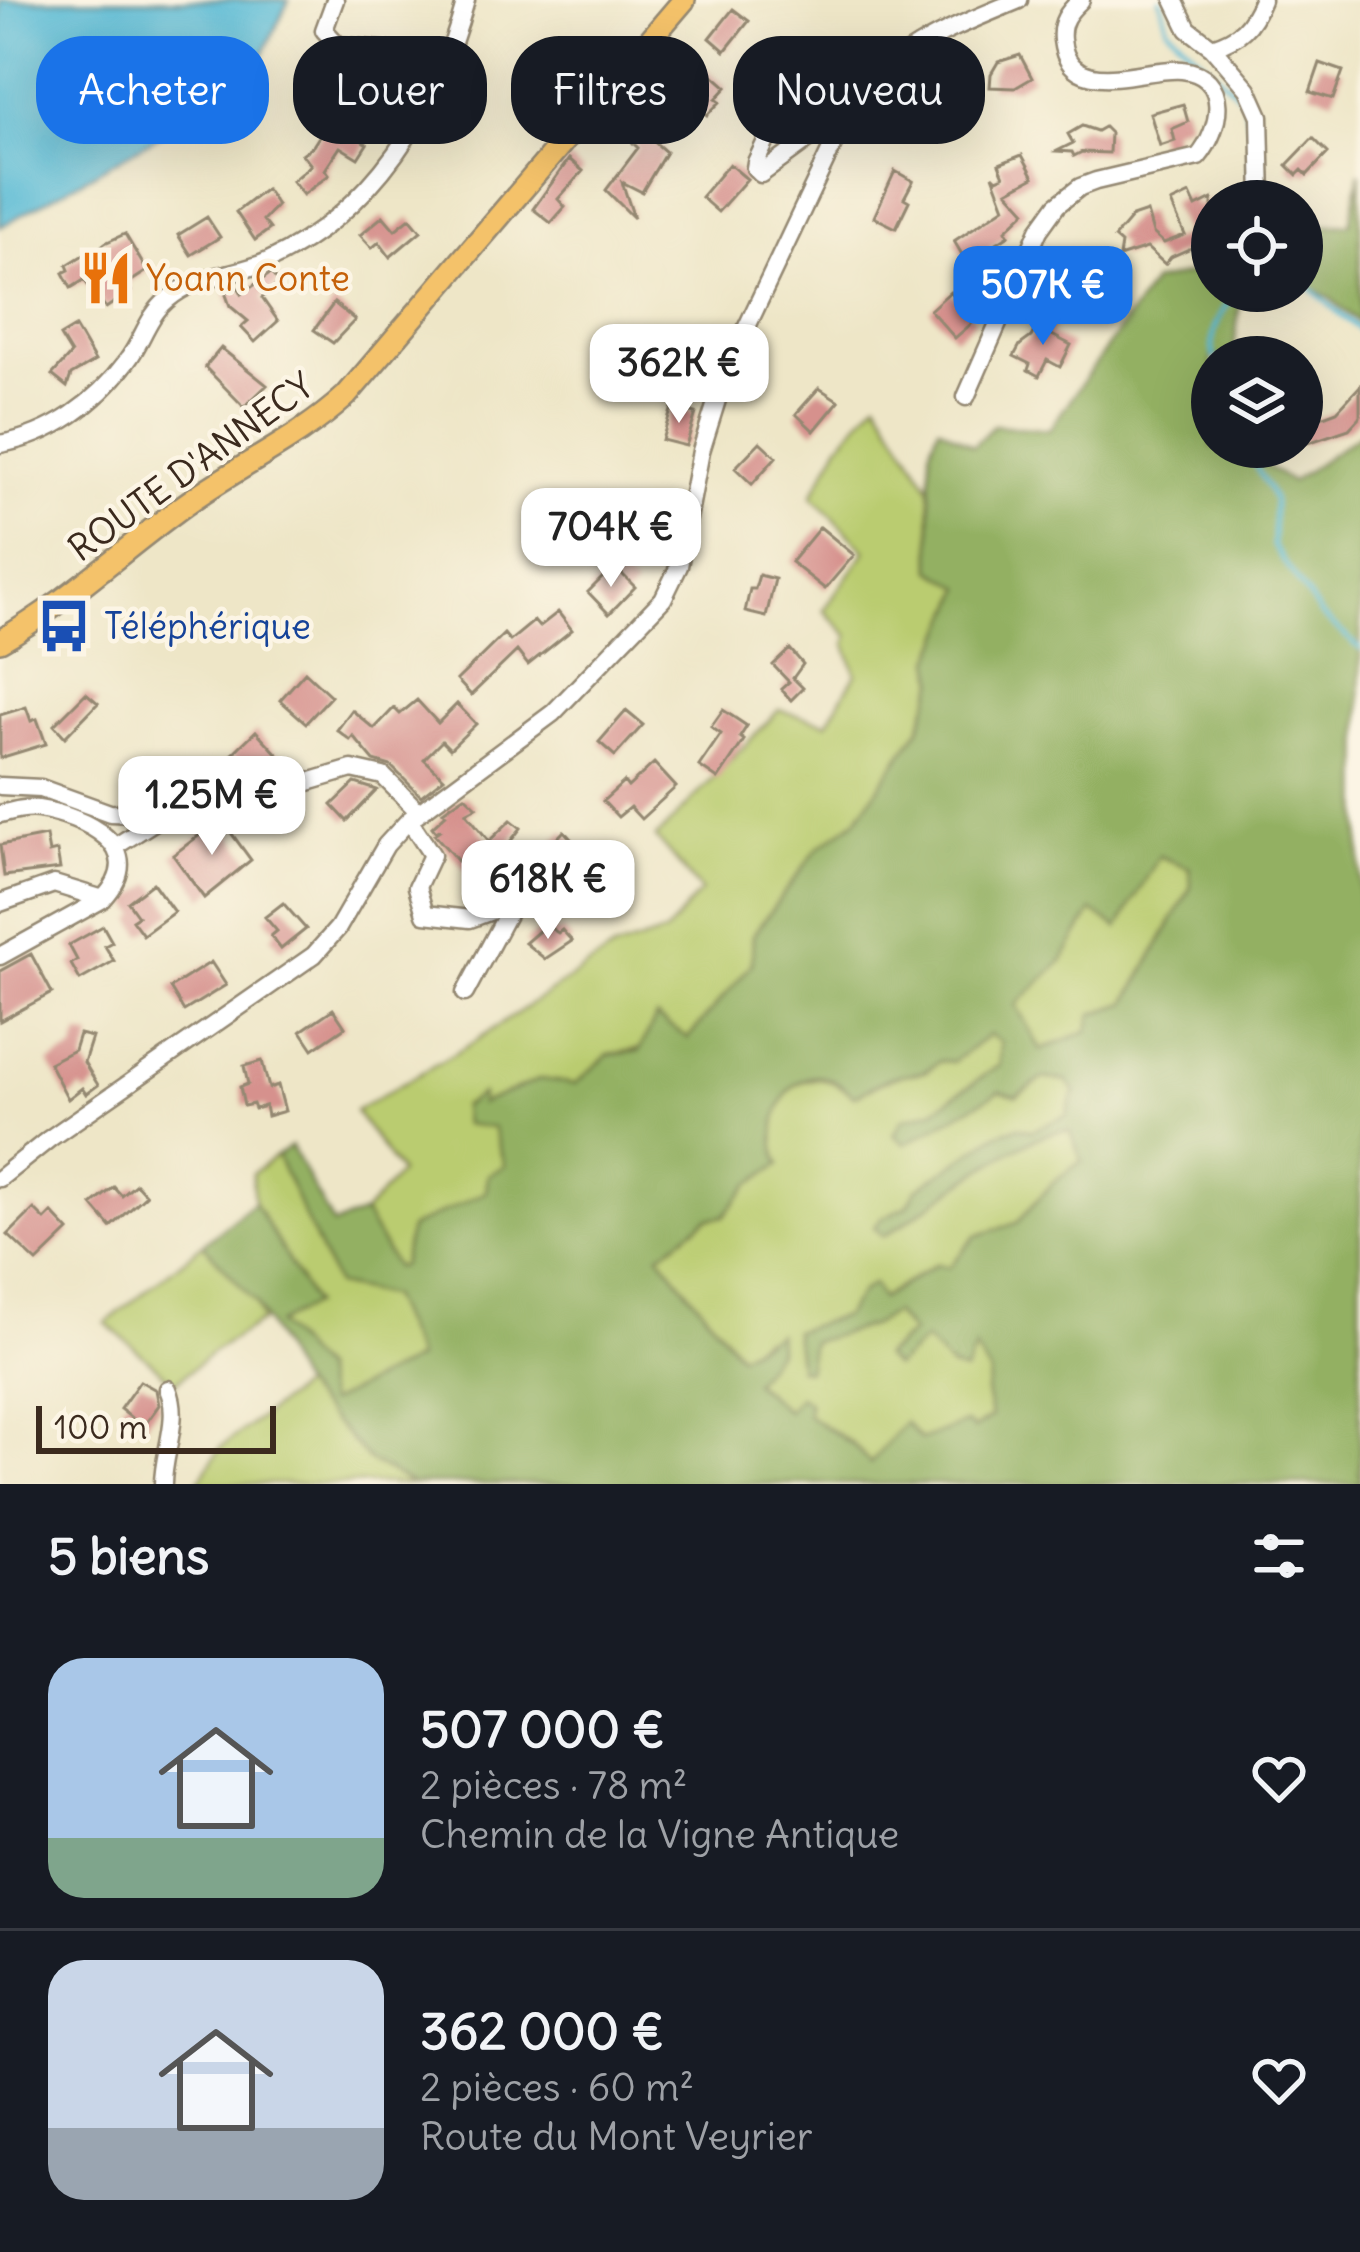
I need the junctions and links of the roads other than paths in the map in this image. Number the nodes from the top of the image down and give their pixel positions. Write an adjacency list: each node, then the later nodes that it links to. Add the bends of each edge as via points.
1 (334, 0): 8 (street, via 324,30)
2 (466, 0): 9 (street)
3 (684, 0): 19 (main road, ROUTE D'ANNECY, via 346,396)
4 (1018, 0): 10 (street)
5 (1081, 0): 17 (street, via 1062,26 1072,63 1106,79 1194,74 1217,100 1216,130 1198,157 1096,181 1057,205)
6 (1174, 0): 11 (street, via 1188,29)
7 (1262, 0): 11 (street, via 1248,29)
8 (330, 36)
9 (455, 36)
10 (936, 36)
11 (1212, 46): 16 (street, via 1260,116)
12 (404, 144): 18 (street, via 348,208 279,255 183,287 163,303 95,397 46,429)
13 (765, 144): 14 (street, via 755,168 761,174)
14 (802, 144)
15 (831, 144): 23 (street, via 718,392 670,588 553,713)
16 (1262, 180)
17 (966, 397)
18 (0, 444)
19 (0, 640)
20 (0, 786): 22 (street, via 41,788 110,813)
21 (0, 814): 24 (street, via 40,809 102,832)
22 (166, 815): 23 (street, via 345,769 383,776); 24 (street)
23 (414, 816): 28 (street, via 431,855 417,886 425,914 470,919 511,909); 29 (street, via 314,955)
24 (116, 846): 25 (street, via 117,879)
25 (104, 899): 26 (street, via 55,884); 27 (street)
26 (0, 903)
27 (0, 956)
28 (464, 993)
29 (0, 1178)
30 (168, 1389): 31 (street, via 176,1406)
31 (163, 1484)

